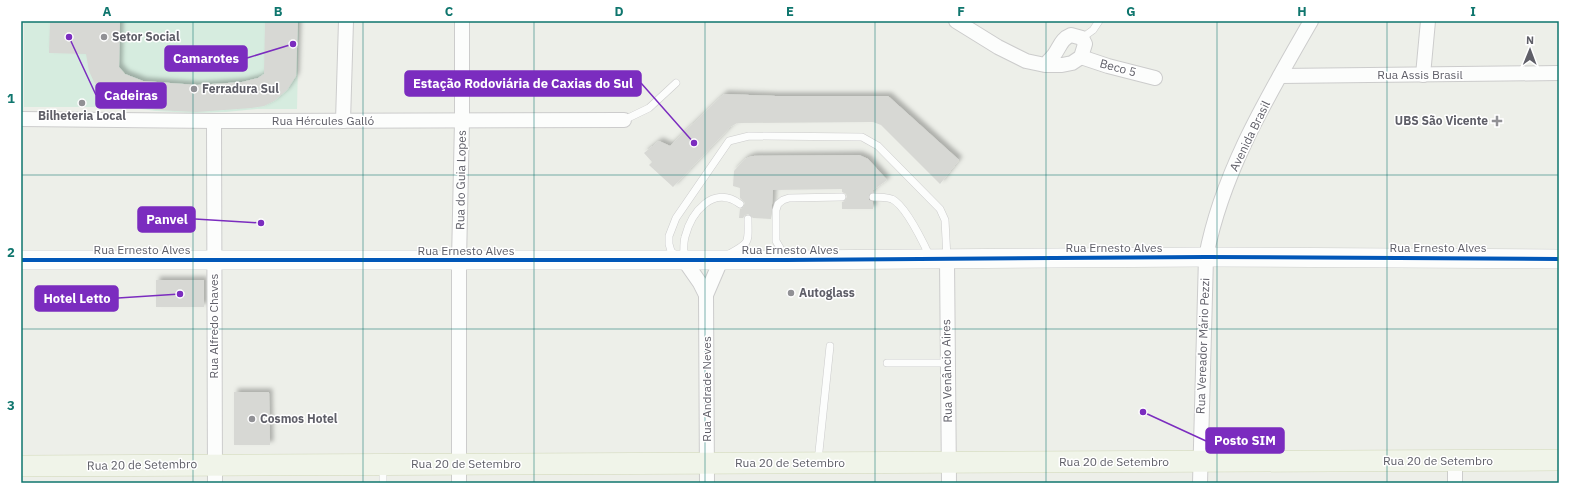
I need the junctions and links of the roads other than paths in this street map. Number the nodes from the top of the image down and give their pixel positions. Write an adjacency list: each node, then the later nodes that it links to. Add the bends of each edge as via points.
1 (346, 21): 18 (street)
2 (462, 21): 19 (street, Rua do Guia Lopes)
3 (956, 21): 9 (street, via 1026,61)
4 (1099, 21): 7 (lane, via 1093,30)
5 (1311, 21): 12 (street, Avenida Brasil)
6 (1428, 21): 11 (street)
7 (1082, 38): 8 (street, via 1085,44); 9 (street, via 1071,34 1067,36)
8 (1081, 57): 9 (street, via 1072,64); 13 (street, Beco 5)
9 (1045, 65)
10 (1559, 73): 11 (street, Rua Assis Brasil)
11 (1423, 75): 12 (street, Rua Assis Brasil)
12 (1280, 76): 24 (street, Avenida Brasil, via 1234,166 1210,234)
13 (1155, 78)
14 (676, 83): 16 (lane, via 649,108)
15 (21, 119): 17 (street, Rua Hércules Galló)
16 (624, 120): 19 (street, Rua Hércules Galló)
17 (214, 121): 18 (street, Rua Hércules Galló); 28 (street, Rua Alfredo Chaves)
18 (343, 121): 19 (street, Rua Hércules Galló)
19 (462, 121): 32 (street, Rua do Guia Lopes)
20 (842, 197): 31 (lane, via 789,198 778,204 776,241)
21 (873, 197): 25 (lane, via 884,197 900,205 919,235)
22 (740, 204): 29 (lane, via 726,198 710,199 703,204 685,236)
23 (748, 219): 30 (lane, via 746,244)
24 (1206, 258): 25 (street, Rua Ernesto Alves); 26 (street, Rua Ernesto Alves); 38 (street, Rua Vereador Mário Pezzi)
25 (939, 259): 29 (lane, via 945,220 940,209 878,146 862,137 749,136 729,141 676,218 669,236 669,244 674,256); 31 (street, Rua Ernesto Alves); 36 (street, Rua Venâncio Aires)
26 (1559, 259)
27 (21, 260): 28 (street, Rua Ernesto Alves)
28 (214, 260): 32 (street, Rua Ernesto Alves); 45 (street, Rua Alfredo Chaves)
29 (684, 260): 30 (street, Rua Ernesto Alves); 32 (street, Rua Ernesto Alves); 33 (street, Rua Andrade Neves)
30 (720, 260): 31 (street, Rua Ernesto Alves); 33 (street, Rua Andrade Neves)
31 (787, 260)
32 (459, 261): 43 (street, Rua do Guia Lopes)
33 (706, 295): 44 (street, Rua Andrade Neves)
34 (830, 346): 41 (lane)
35 (887, 363): 36 (lane)
36 (947, 363): 40 (street, Rua Venâncio Aires)
37 (1559, 460): 39 (main road, Rua 20 de Setembro)
38 (1200, 461): 39 (main road, Rua 20 de Setembro); 40 (main road, Rua 20 de Setembro); 48 (street, Rua Vereador Mário Pezzi)
39 (1455, 461): 49 (street)
40 (948, 462): 41 (main road, Rua 20 de Setembro); 47 (street, Rua Venâncio Aires)
41 (818, 463): 44 (main road, Rua 20 de Setembro)
42 (21, 466): 45 (main road, Rua 20 de Setembro)
43 (459, 473): 44 (main road, Rua 20 de Setembro); 46 (main road, Rua 20 de Setembro)
44 (707, 473)
45 (215, 474): 46 (main road, Rua 20 de Setembro)
46 (383, 474)
47 (949, 483)
48 (1200, 483)
49 (1455, 483)

